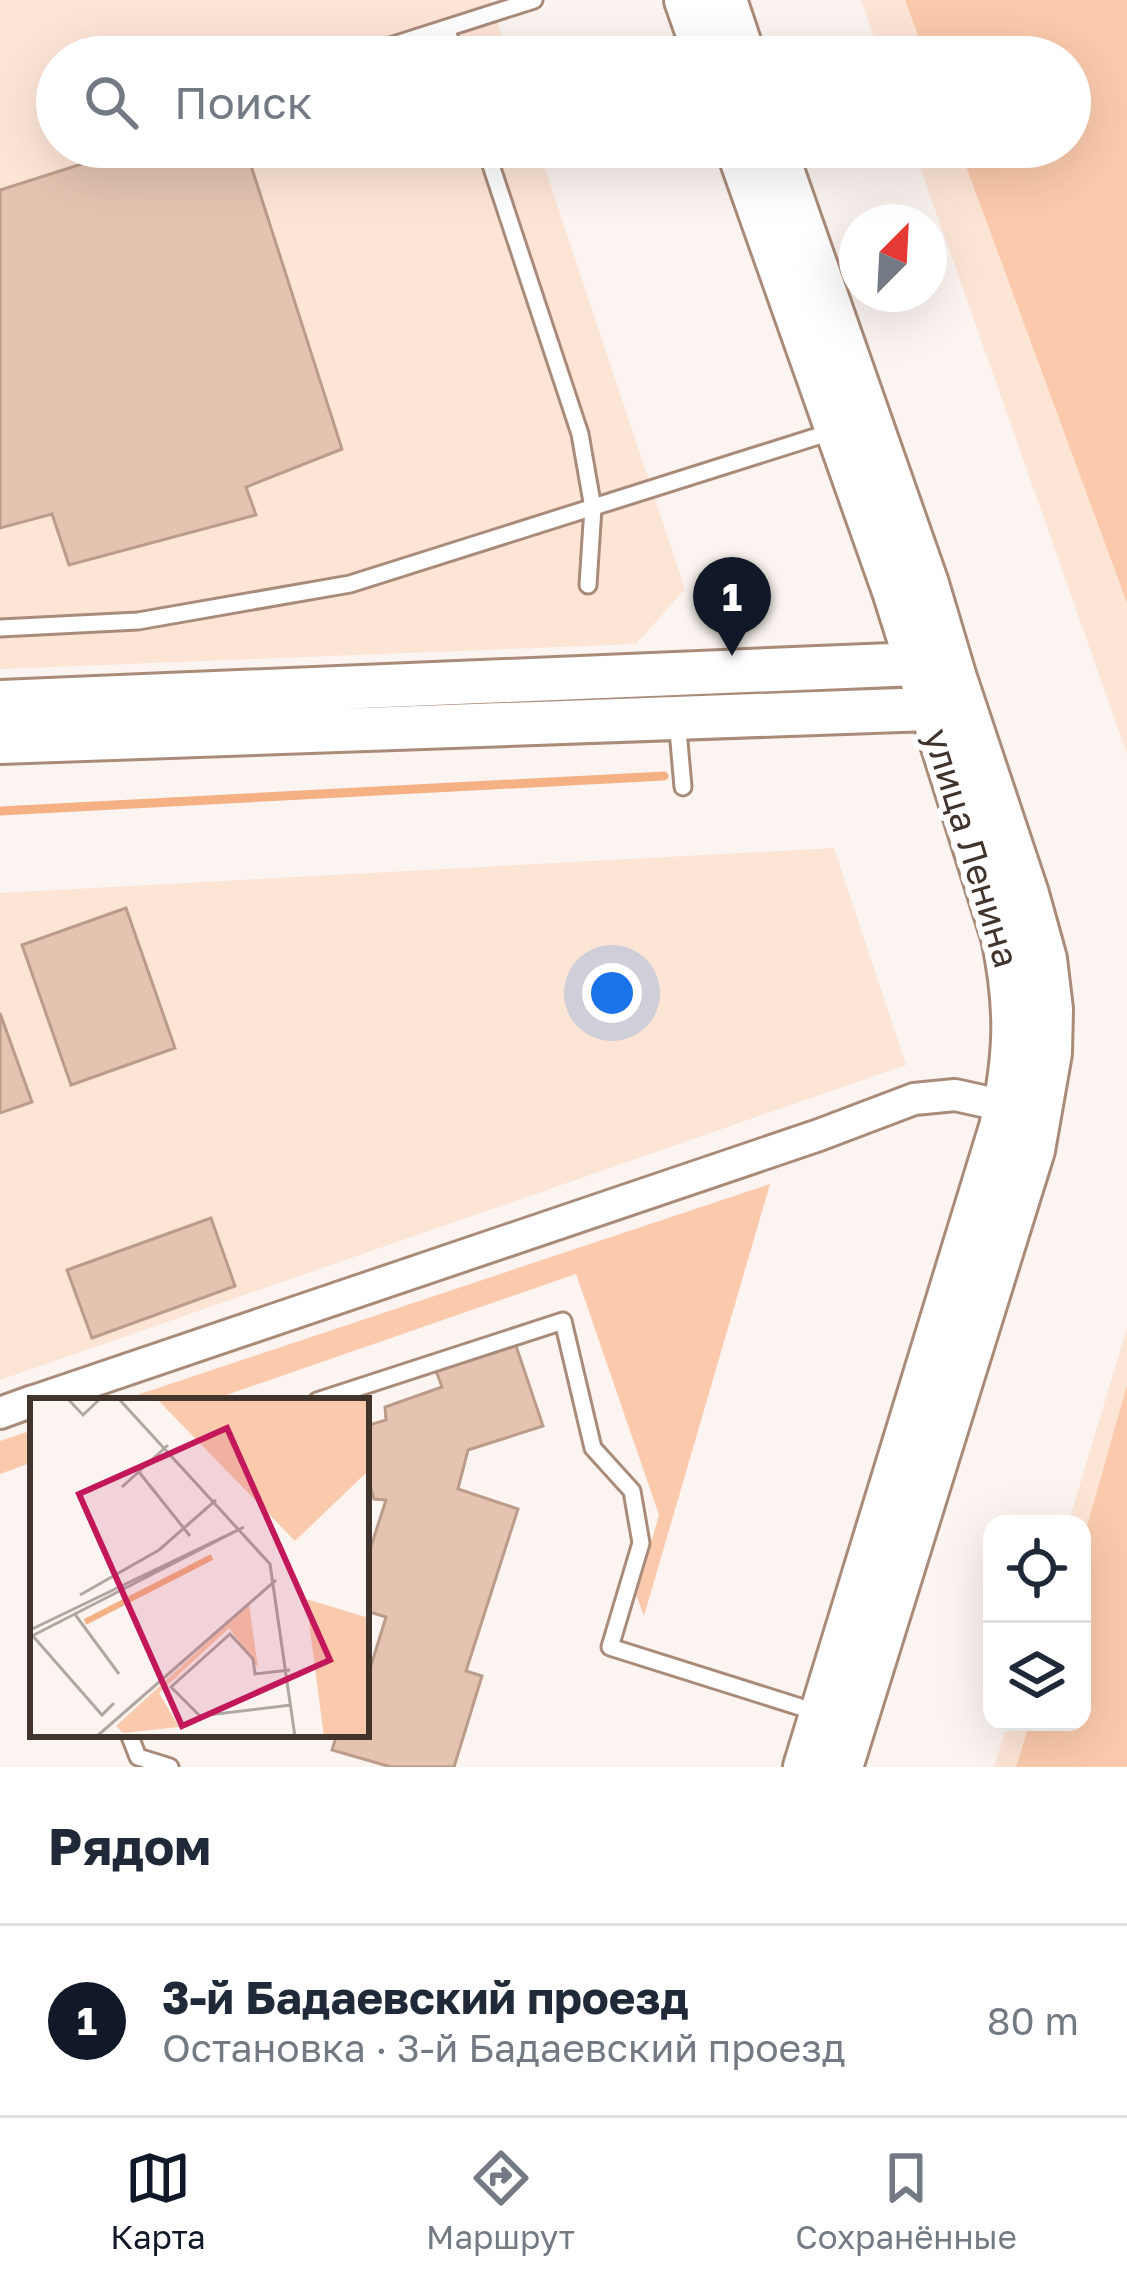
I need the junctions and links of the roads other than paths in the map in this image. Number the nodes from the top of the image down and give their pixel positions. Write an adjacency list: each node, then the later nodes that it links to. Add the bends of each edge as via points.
1 (534, 0): 4 (lane)
2 (686, 0): 7 (street)
3 (725, 0): 8 (street)
4 (446, 28): 5 (lane); 6 (lane)
5 (421, 36)
6 (449, 36)
7 (699, 36)
8 (737, 36)
9 (492, 168): 13 (lane, via 580,434)
10 (746, 168): 12 (street, улица Ленина)
11 (780, 168): 12 (street, улица Ленина)
12 (852, 425): 13 (lane); 16 (street, улица Ленина, via 927,584)
13 (593, 508): 14 (lane); 15 (lane, via 350,584 138,621)
14 (588, 585)
15 (0, 628)
16 (933, 684): 17 (street); 18 (street); 21 (street, улица Ленина, via 1013,988); 26 (street, улица Ленина, via 1027,894 1045,959 1050,1053 1033,1150)
17 (0, 702)
18 (677, 717): 19 (street); 20 (lane)
19 (0, 742)
20 (683, 788)
21 (1006, 1106): 22 (street, via 955,1094 914,1099); 26 (street, улица Ленина)
22 (42, 1398)
23 (326, 1398): 26 (lane, via 563,1321 593,1448 632,1491 640,1543 610,1647)
24 (30, 1402): 25 (street)
25 (0, 1413)
26 (838, 1719): 29 (street, улица Ленина); 30 (street, улица Ленина)
27 (130, 1737): 28 (lane, via 138,1757)
28 (170, 1767)
29 (805, 1767)
30 (841, 1767)

